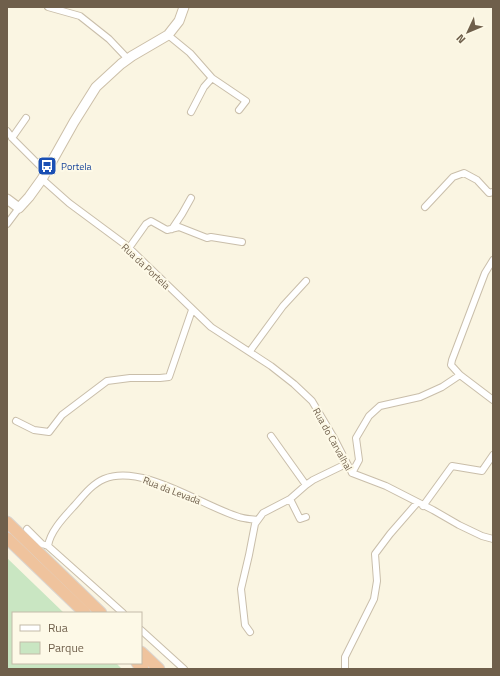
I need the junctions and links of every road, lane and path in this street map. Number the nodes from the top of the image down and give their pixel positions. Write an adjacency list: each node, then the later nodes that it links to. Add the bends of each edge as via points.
1 (48, 7): 4 (street, via 80,16 109,39)
2 (184, 7): 3 (main road, via 179,21)
3 (168, 35): 4 (main road); 5 (street, via 190,53)
4 (128, 59): 11 (main road, via 96,87)
5 (212, 78): 6 (street, via 246,101); 7 (street, via 204,87)
6 (239, 110)
7 (191, 112)
8 (26, 118): 10 (street)
9 (7, 131): 10 (street, Rua da Portela)
10 (12, 138): 11 (street, Rua da Portela)
11 (44, 175): 16 (main road); 20 (street, Rua da Portela, via 70,203)
12 (493, 192): 15 (street, via 490,193 477,180 464,173 454,177)
13 (191, 198): 18 (street)
14 (7, 199): 16 (main road)
15 (425, 207)
16 (19, 208): 17 (street)
17 (7, 224)
18 (172, 228): 19 (street, via 179,227 207,238); 20 (street, via 167,230 151,221)
19 (242, 242)
20 (129, 248): 23 (street, Rua da Portela)
21 (493, 260): 25 (street, via 485,273 452,360 452,365)
22 (306, 281): 24 (street, via 283,306)
23 (192, 310): 24 (street, Rua da Portela, via 211,327); 27 (street, via 169,377 106,381 62,415 49,432 34,430)
24 (250, 351): 30 (street, Rua do Carvalhal, via 282,374 312,401)
25 (460, 375): 26 (street); 31 (street, via 420,397 380,406 369,416 356,438 359,460)
26 (493, 400)
27 (16, 421)
28 (271, 436): 32 (street)
29 (493, 455): 34 (street, via 482,471 452,466)
30 (346, 464): 31 (street, Rua do Carvalhal); 32 (street)
31 (352, 473): 34 (street, Rua do Carvalhal, via 386,486)
32 (306, 485): 33 (street)
33 (290, 499): 35 (street, via 300,519); 36 (street, via 263,513)
34 (420, 504): 40 (street, Rua do Carvalhal, via 482,536); 50 (street, via 390,534 375,554 377,581 374,599 345,657)
35 (306, 517)
36 (257, 520): 41 (street, Rua da Levada, via 239,517 158,483 137,477 117,476 103,479 88,490 49,539); 46 (street, via 241,589 245,625)
37 (7, 522): 43 (highway)
38 (27, 529): 41 (street, via 42,544)
39 (7, 538): 42 (highway)
40 (493, 539)
41 (48, 546): 44 (street)
42 (84, 612)
43 (100, 612)
44 (121, 612)
45 (142, 631): 49 (street)
46 (250, 632)
47 (142, 653): 48 (highway)
48 (158, 669)
49 (184, 669)
50 (345, 669)

